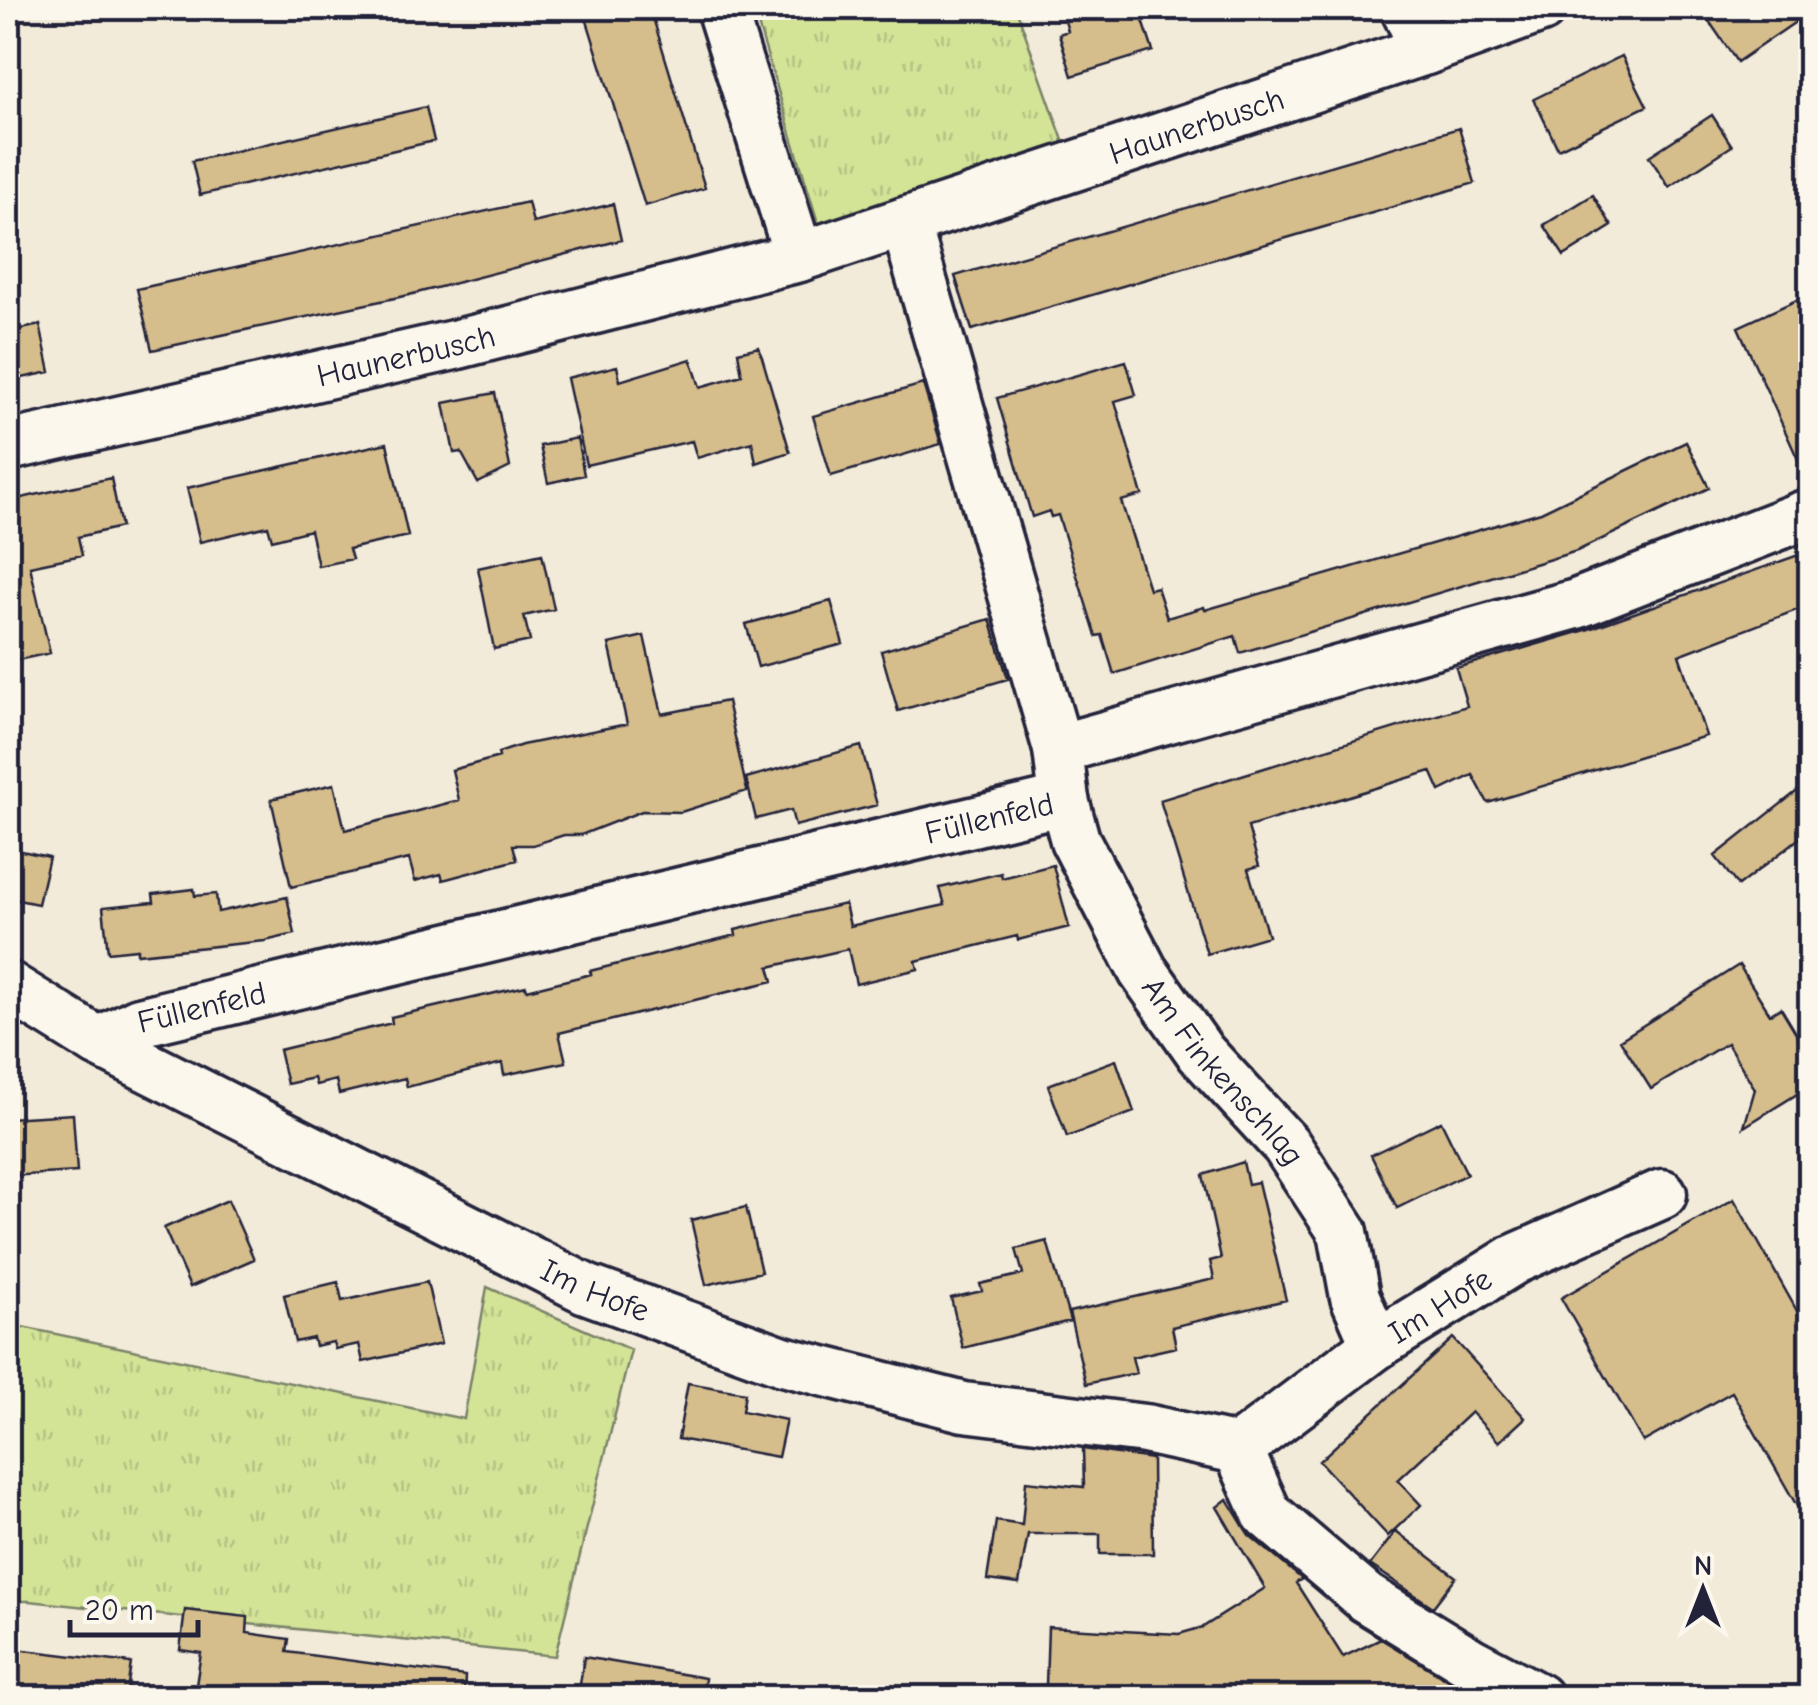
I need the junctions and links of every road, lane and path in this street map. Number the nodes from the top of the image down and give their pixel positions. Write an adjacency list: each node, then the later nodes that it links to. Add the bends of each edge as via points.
1 (721, 8): 6 (street)
2 (1406, 8): 4 (street)
3 (1540, 8): 4 (street, Haunerbusch)
4 (1426, 50): 5 (street, Haunerbusch)
5 (905, 222): 6 (street, Haunerbusch); 9 (street)
6 (799, 257): 7 (street, Haunerbusch, via 454,345)
7 (8, 446)
8 (1810, 513): 9 (street, Füllenfeld, via 1576,604)
9 (1058, 749): 10 (street, Füllenfeld)
10 (1064, 800): 12 (street, Füllenfeld, via 140,1022); 14 (street, Am Finkenschlag, via 1075,840 1144,971 1201,1052 1286,1144 1343,1232 1355,1297)
11 (8, 986): 12 (street, Im Hofe)
12 (98, 1042): 15 (street, Im Hofe, via 586,1289 783,1361 964,1407 1145,1429)
13 (1662, 1194): 14 (street, Im Hofe, via 1515,1259)
14 (1376, 1346): 15 (street, Im Hofe)
15 (1238, 1449): 16 (street, via 1267,1514 1366,1598)
16 (1538, 1698)

